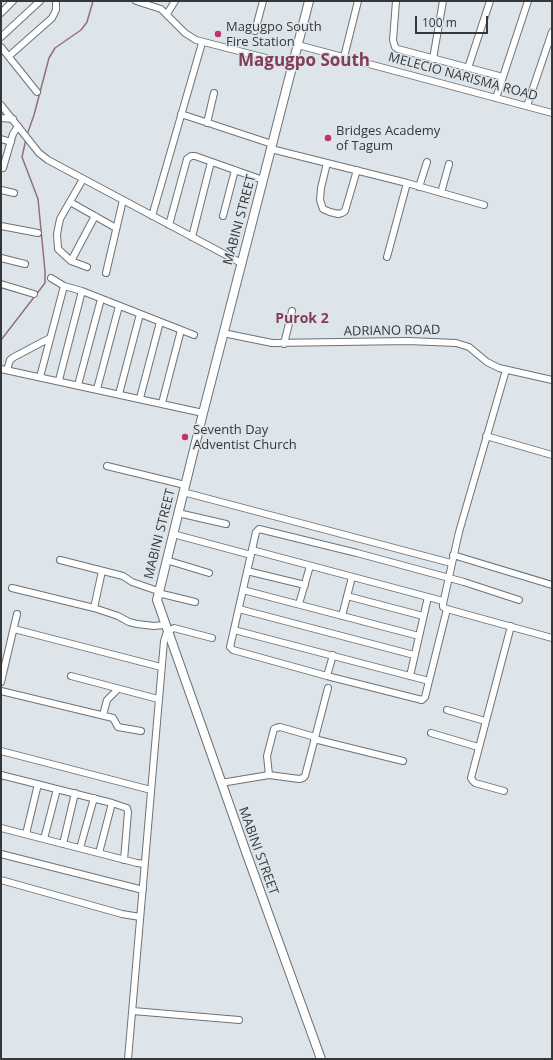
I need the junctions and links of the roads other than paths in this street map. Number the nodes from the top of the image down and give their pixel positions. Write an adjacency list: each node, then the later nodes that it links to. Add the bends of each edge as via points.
1 (13, 1): 13 (street)
2 (40, 1): 17 (street)
3 (56, 1): 21 (street, via 56,10 52,18)
4 (136, 1): 14 (street, via 154,6)
5 (175, 1): 14 (street)
6 (263, 1): 15 (street)
7 (308, 1): 19 (main road, MABINI STREET)
8 (358, 1): 22 (street)
9 (396, 1): 23 (street, via 393,40 395,47)
10 (443, 1): 23 (street)
11 (490, 1): 25 (street)
12 (528, 1): 26 (street)
13 (1, 13)
14 (167, 14): 18 (street, via 190,37)
15 (255, 31)
16 (552, 32): 31 (street)
17 (1, 37)
18 (202, 43): 24 (street); 33 (street)
19 (298, 45): 22 (street, MELECIO NARISMA ROAD); 24 (main road, MABINI STREET)
20 (1, 47): 21 (street)
21 (9, 56): 27 (street)
22 (344, 57): 29 (street, MELECIO NARISMA ROAD)
23 (433, 59): 25 (street)
24 (293, 65): 40 (main road, MABINI STREET)
25 (468, 68): 26 (street)
26 (503, 77): 29 (street)
27 (37, 92)
28 (214, 93): 36 (street)
29 (496, 98): 31 (street, MELECIO NARISMA ROAD)
30 (1, 104): 35 (street)
31 (527, 106): 32 (street, MELECIO NARISMA ROAD)
32 (552, 113)
33 (181, 114): 36 (street); 59 (street)
34 (1, 118): 35 (street)
35 (12, 119): 37 (street)
36 (207, 123): 40 (street)
37 (18, 126): 39 (street); 48 (street, via 43,156)
38 (1, 140): 39 (street)
39 (11, 142): 45 (street, via 3,168)
40 (272, 146): 43 (street); 49 (main road, MABINI STREET)
41 (211, 162): 46 (street); 61 (street, via 192,156 187,160); 65 (street)
42 (427, 162): 51 (street)
43 (327, 163): 47 (street); 47 (street, via 320,200 323,208 334,214 345,211)
44 (449, 164): 54 (street)
45 (1, 167)
46 (235, 170): 49 (street); 60 (street)
47 (357, 170): 50 (street)
48 (83, 179): 55 (street); 56 (street)
49 (263, 180): 69 (main road, MABINI STREET)
50 (407, 183): 51 (street); 67 (street)
51 (419, 187): 54 (street)
52 (1, 190): 53 (street)
53 (14, 193)
54 (441, 193): 57 (street)
55 (123, 200): 59 (street); 63 (street)
56 (70, 202): 58 (street); 68 (street, via 60,219 57,234 58,249)
57 (484, 205)
58 (95, 216): 63 (street); 68 (street)
59 (152, 216): 61 (street)
60 (224, 216)
61 (169, 225): 65 (street)
62 (1, 226): 64 (street)
63 (116, 228): 72 (street)
64 (38, 233)
65 (192, 237): 69 (street)
66 (1, 258): 70 (street)
67 (387, 258)
68 (71, 261): 71 (street)
69 (241, 263): 84 (main road, MABINI STREET)
70 (25, 264)
71 (87, 267)
72 (106, 273)
73 (51, 278): 75 (street)
74 (1, 284): 77 (street)
75 (64, 286): 76 (street); 86 (street)
76 (82, 291): 78 (street); 91 (street)
77 (34, 294)
78 (101, 299): 79 (street); 93 (street)
79 (119, 306): 81 (street); 94 (street)
80 (292, 311): 87 (street)
81 (140, 314): 82 (street); 95 (street)
82 (160, 322): 83 (street); 96 (street)
83 (181, 330): 85 (street); 97 (street)
84 (223, 333): 87 (street, ADRIANO ROAD); 98 (main road, MABINI STREET)
85 (194, 335)
86 (50, 338): 88 (street, via 14,357); 90 (street)
87 (284, 344): 89 (street, ADRIANO ROAD, via 456,342 469,346 492,365)
88 (4, 369): 90 (street)
89 (506, 370): 92 (street, ADRIANO ROAD); 99 (street)
90 (40, 377): 91 (street)
91 (59, 380): 93 (street)
92 (552, 380)
93 (78, 384): 94 (street)
94 (97, 389): 95 (street)
95 (119, 394): 96 (street)
96 (140, 398): 97 (street)
97 (162, 403): 98 (street)
98 (203, 412): 102 (main road, MABINI STREET)
99 (486, 436): 100 (street); 107 (street)
100 (552, 455)
101 (108, 466): 102 (street)
102 (184, 489): 103 (main road, MABINI STREET); 110 (street)
103 (178, 513): 104 (street); 105 (main road, MABINI STREET)
104 (226, 524)
105 (173, 534): 106 (street); 109 (main road, MABINI STREET)
106 (251, 553): 111 (street); 113 (street); 116 (street, via 257,530 261,529)
107 (453, 555): 110 (street); 118 (street)
108 (60, 560): 112 (street)
109 (166, 560): 114 (street); 121 (main road, MABINI STREET)
110 (451, 563): 116 (street)
111 (310, 566): 115 (street); 117 (street)
112 (102, 571): 121 (street, via 123,576); 128 (street)
113 (247, 571): 117 (street); 120 (street)
114 (209, 573)
115 (352, 577): 122 (street); 123 (street)
116 (448, 578): 124 (street); 125 (street)
117 (305, 585): 127 (street)
118 (552, 585)
119 (12, 588): 128 (street)
120 (243, 590): 127 (street); 129 (street)
121 (158, 592): 126 (street); 135 (main road, MABINI STREET, via 157,604)
122 (347, 596): 132 (street); 133 (street)
123 (428, 597): 125 (street); 133 (street)
124 (519, 600)
125 (443, 601): 130 (street, via 443,607)
126 (195, 602)
127 (299, 604): 132 (street)
128 (94, 608): 135 (street, via 128,622)
129 (239, 608): 137 (street); 141 (street)
130 (447, 609): 134 (street); 147 (street)
131 (17, 614): 136 (street)
132 (342, 616): 138 (street)
133 (423, 616): 138 (street)
134 (511, 626): 140 (street); 155 (street)
135 (166, 628): 139 (street, via 176,628); 143 (street); 164 (main road, MABINI STREET)
136 (14, 630): 143 (street); 148 (street)
137 (234, 630): 142 (street); 145 (street, via 230,646 232,650)
138 (419, 636): 141 (street)
139 (212, 638)
140 (552, 638)
141 (414, 655): 146 (street)
142 (333, 656): 145 (street); 146 (street)
143 (161, 667): 152 (street)
144 (71, 676): 150 (street)
145 (327, 676): 147 (street, via 422,700)
146 (410, 676): 147 (street)
147 (429, 681)
148 (1, 682)
149 (328, 688): 158 (street)
150 (118, 689): 152 (street); 154 (street, via 107,700)
151 (1, 691): 154 (street)
152 (158, 700): 167 (street)
153 (447, 710): 155 (street)
154 (103, 715): 156 (street, via 112,718 118,727)
155 (485, 721): 159 (street)
156 (141, 731)
157 (431, 734): 159 (street)
158 (314, 738): 161 (street); 163 (street, via 303,778); 163 (street, via 280,727 274,729 267,756)
159 (478, 747): 168 (street, via 471,780)
160 (1, 751): 167 (street)
161 (403, 761)
162 (1, 775): 165 (street)
163 (269, 775): 164 (street)
164 (221, 783): 187 (main road, MABINI STREET)
165 (38, 784): 166 (street); 173 (street)
166 (57, 789): 169 (street); 174 (street)
167 (151, 790): 180 (street)
168 (504, 791)
169 (75, 793): 170 (street); 175 (street)
170 (94, 798): 171 (street); 176 (street)
171 (112, 802): 177 (street); 179 (street, via 128,810)
172 (1, 828): 173 (street)
173 (26, 834): 174 (street)
174 (44, 839): 175 (street)
175 (63, 844): 176 (street)
176 (80, 848): 177 (street)
177 (98, 853): 179 (street)
178 (1, 854): 182 (street)
179 (124, 860): 180 (street)
180 (145, 864): 182 (street)
181 (1, 880): 183 (street)
182 (143, 890): 183 (street)
183 (140, 917): 184 (street)
184 (133, 1011): 185 (street); 186 (street)
185 (239, 1020)
186 (128, 1059)
187 (321, 1059)

